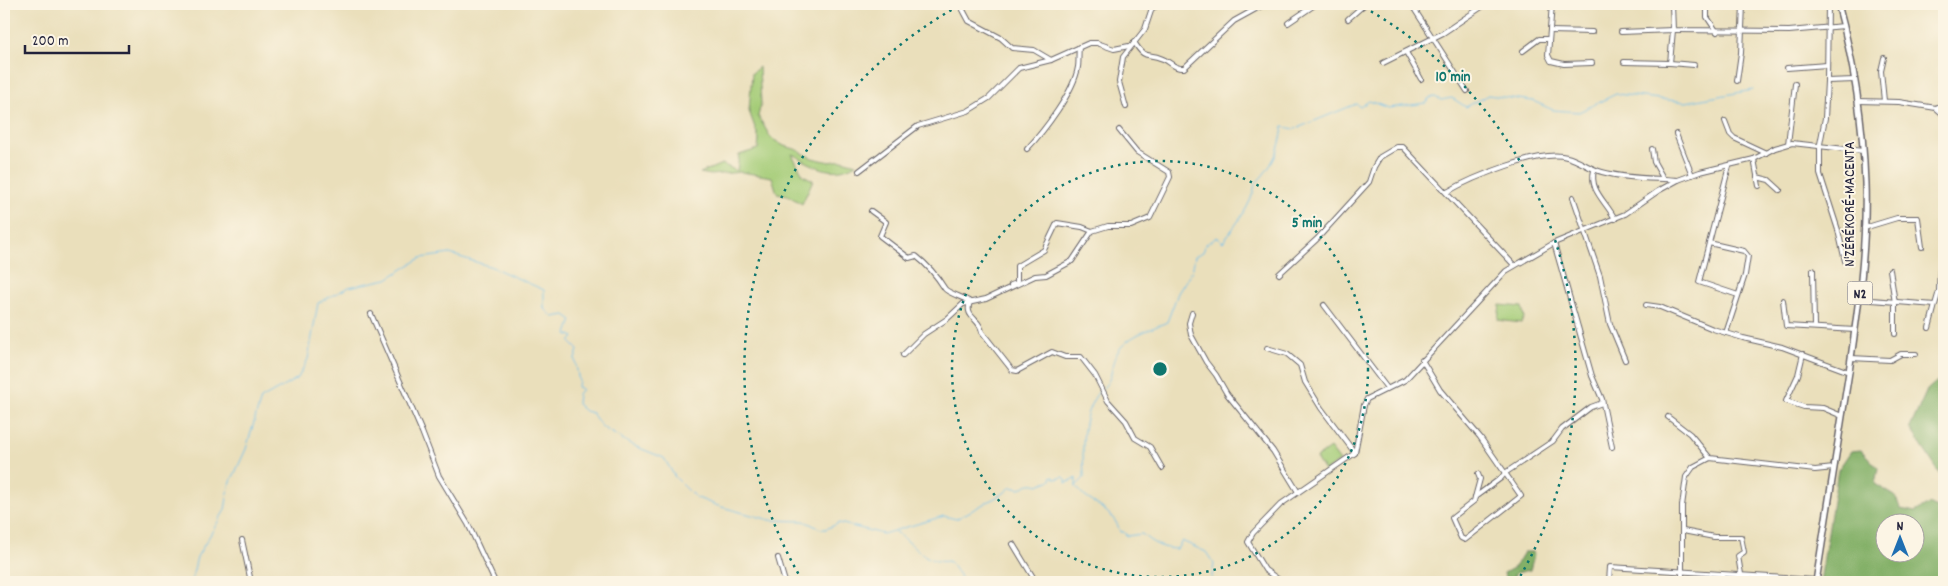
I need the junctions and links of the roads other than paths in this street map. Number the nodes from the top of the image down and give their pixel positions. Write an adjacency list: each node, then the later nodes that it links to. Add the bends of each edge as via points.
1 (962, 4): 34 (street, via 969,21 1002,38 1012,48 1034,50)
2 (1162, 4): 28 (street, via 1152,8 1145,29)
3 (1316, 4): 16 (street)
4 (1365, 4): 15 (street)
5 (1411, 4): 26 (street)
6 (1486, 4): 26 (street)
7 (1552, 4): 22 (street)
8 (1672, 4): 20 (street)
9 (1707, 4): 25 (street, via 1708,17)
10 (1743, 4): 21 (street)
11 (1828, 4): 18 (street)
12 (1838, 4): 17 (highway, N'ZÉRÉKORÉ-MACENTA / N2)
13 (1943, 4): 19 (street)
14 (1263, 5): 28 (street, via 1234,21 1184,68 1147,56)
15 (1348, 19)
16 (1288, 23)
17 (1844, 26): 18 (street); 43 (highway, N'ZÉRÉKORÉ-MACENTA / N2)
18 (1829, 27): 21 (street, via 1789,32); 40 (street)
19 (1944, 27): 50 (street)
20 (1674, 30): 24 (street); 25 (street); 38 (street)
21 (1742, 30): 25 (street); 45 (street)
22 (1550, 31): 23 (street); 27 (street)
23 (1592, 32)
24 (1621, 32)
25 (1718, 32)
26 (1432, 38): 32 (street); 47 (street)
27 (1549, 39): 31 (street, via 1539,39); 35 (street, via 1550,60 1564,64)
28 (1134, 42): 29 (street)
29 (1129, 46): 30 (street, via 1114,49 1097,43); 51 (street, via 1119,73)
30 (1079, 47): 34 (street); 59 (street, via 1078,68 1072,85 1050,121)
31 (1523, 51)
32 (1406, 52): 37 (street); 42 (street)
33 (1884, 58): 49 (street, via 1881,71)
34 (1051, 60): 66 (street, via 1019,68 989,98 968,111 918,126)
35 (1592, 62)
36 (1624, 62): 38 (street)
37 (1383, 63)
38 (1670, 63): 39 (street)
39 (1694, 65)
40 (1828, 65): 41 (street); 44 (street)
41 (1786, 68)
42 (1421, 79)
43 (1854, 80): 44 (street); 48 (highway, N'ZÉRÉKORÉ-MACENTA / N2)
44 (1827, 81): 58 (street)
45 (1737, 82)
46 (1795, 84): 57 (street)
47 (1467, 91)
48 (1858, 101): 49 (street); 61 (highway, N'ZÉRÉKORÉ-MACENTA / N2)
49 (1884, 101): 52 (street)
50 (1943, 104): 52 (street)
51 (1126, 107)
52 (1936, 108): 53 (street)
53 (1944, 115)
54 (1725, 121): 62 (street, via 1734,138)
55 (1119, 130): 78 (street, via 1137,152 1169,172 1170,176 1150,218 1131,226 1108,226)
56 (1676, 134): 67 (street)
57 (1788, 144): 58 (street); 62 (street)
58 (1820, 144): 61 (street); 83 (street, via 1820,174)
59 (1026, 149)
60 (1652, 149): 69 (street, via 1654,162)
61 (1863, 151): 77 (highway, N'ZÉRÉKORÉ-MACENTA / N2)
62 (1766, 153): 63 (street)
63 (1754, 159): 64 (street); 68 (street)
64 (1729, 166): 67 (street); 81 (street)
65 (1594, 170): 69 (street, via 1632,178); 73 (street, via 1567,157 1539,158 1476,177); 76 (street, via 1594,188)
66 (859, 171)
67 (1692, 175): 70 (street)
68 (1757, 177): 71 (street); 72 (street, via 1769,180)
69 (1663, 178): 70 (street)
70 (1678, 180): 76 (street)
71 (1759, 186)
72 (1780, 190)
73 (1447, 192): 84 (street); 88 (street, via 1403,147 1397,147 1380,157 1369,182 1317,239)
74 (1573, 197): 79 (street)
75 (871, 211): 93 (street, via 886,222 880,236 909,258 916,256 927,264 946,291 961,295)
76 (1615, 219): 79 (street)
77 (1864, 228): 82 (street, via 1897,218 1918,218); 92 (highway, N'ZÉRÉKORÉ-MACENTA / N2)
78 (1092, 231): 89 (street, via 1072,261 1046,275); 89 (street, via 1057,223 1044,250 1017,266 1017,283)
79 (1584, 232): 80 (street); 111 (street, via 1600,276 1610,324)
80 (1554, 243): 84 (street); 114 (street)
81 (1709, 243): 90 (street, via 1699,282); 90 (street, via 1747,253)
82 (1922, 247)
83 (1845, 261)
84 (1514, 265): 110 (street, via 1491,285)
85 (1944, 266): 97 (street, via 1940,268 1939,291)
86 (1813, 270): 100 (street)
87 (1890, 270): 94 (street)
88 (1279, 274)
89 (1011, 286): 93 (street, via 986,299)
90 (1738, 296): 103 (street)
91 (1783, 300): 100 (street, via 1786,326)
92 (1859, 300): 94 (street); 102 (highway, N'ZÉRÉKORÉ-MACENTA / N2)
93 (970, 302): 108 (street, via 924,334); 120 (street, via 967,308 969,315 981,326 982,332 1012,370 1017,372 1052,352 1065,357 1081,357 1135,438 1150,447)
94 (1895, 303): 97 (street); 104 (street)
95 (1324, 305): 113 (street)
96 (1646, 305): 103 (street, via 1660,307)
97 (1934, 305): 101 (street)
98 (1192, 313): 124 (street, via 1189,323 1191,335 1206,362 1273,451)
99 (371, 314): 134 (street, via 439,476 468,524)
100 (1814, 327): 102 (street)
101 (1929, 328)
102 (1855, 330): 109 (highway, N'ZÉRÉKORÉ-MACENTA / N2)
103 (1726, 333): 106 (street)
104 (1895, 334)
105 (1267, 348): 118 (street, via 1287,354 1300,365 1305,382 1317,402)
106 (1803, 354): 112 (street); 115 (street, via 1786,401 1804,407 1823,408)
107 (1916, 354): 109 (street, via 1901,354 1890,360)
108 (903, 355)
109 (1851, 358): 112 (highway, N'ZÉRÉKORÉ-MACENTA / N2)
110 (1422, 360): 113 (street, via 1404,380); 122 (street, via 1440,390 1480,437)
111 (1625, 360)
112 (1848, 372): 115 (highway, N'ZÉRÉKORÉ-MACENTA / N2)
113 (1387, 388): 118 (street, via 1367,399 1364,405)
114 (1602, 404): 117 (street); 122 (street, via 1591,407 1562,429 1553,441)
115 (1842, 416): 121 (highway, N'ZÉRÉKORÉ-MACENTA / N2)
116 (1668, 417): 119 (street, via 1690,434)
117 (1612, 447)
118 (1355, 453): 124 (street)
119 (1710, 458): 121 (street, via 1807,470); 126 (street, via 1693,467 1686,477)
120 (1162, 468)
121 (1834, 468): 132 (highway, N'ZÉRÉKORÉ-MACENTA / N2)
122 (1505, 473): 125 (street); 125 (street, via 1521,496 1465,540 1452,518 1467,508)
123 (1478, 474): 125 (street, via 1480,478)
124 (1298, 492): 137 (street, via 1281,504 1248,542 1265,570)
125 (1475, 497)
126 (1683, 531): 130 (street); 131 (street, via 1741,538 1744,552 1738,556)
127 (242, 540): 133 (street)
128 (1013, 544): 136 (street)
129 (778, 558): 135 (street)
130 (1681, 571): 131 (street); 138 (street, via 1610,568); 139 (street)
131 (1741, 574): 132 (street)
132 (1816, 581)
133 (251, 582)
134 (495, 582)
135 (785, 582)
136 (1036, 582)
137 (1282, 582)
138 (1609, 582)
139 (1682, 582)

